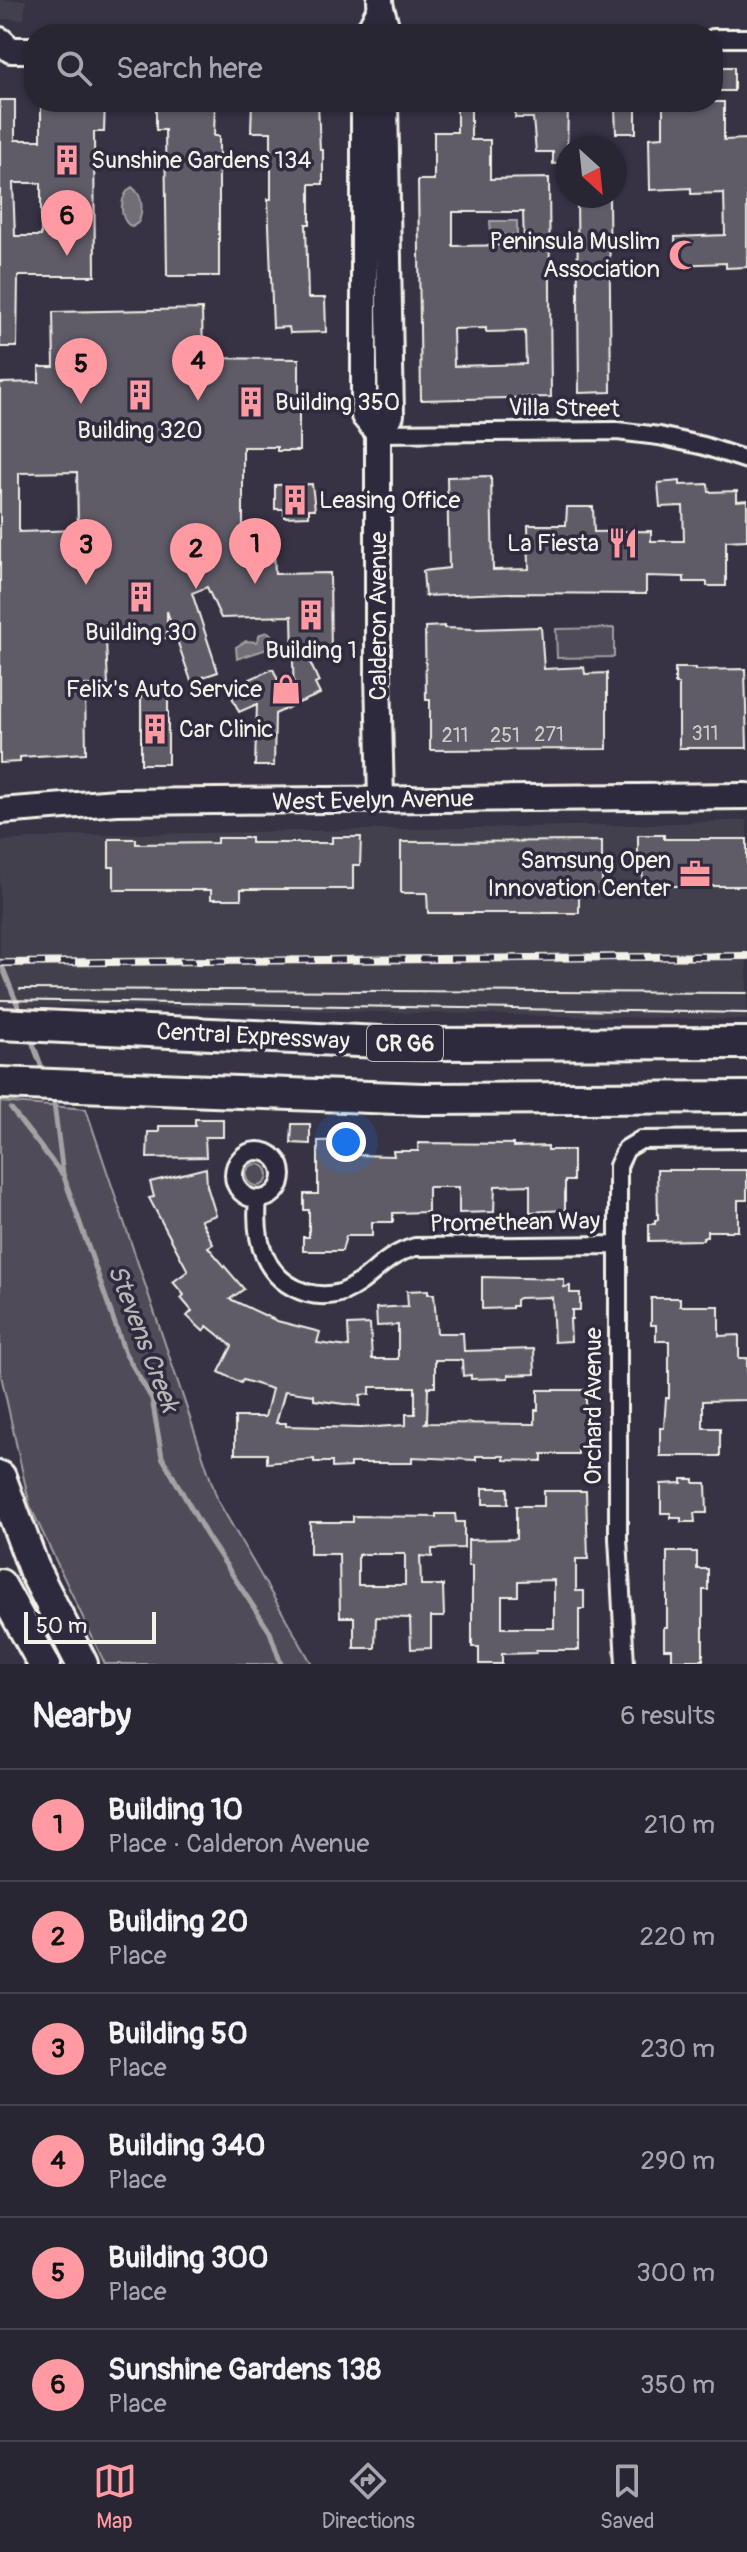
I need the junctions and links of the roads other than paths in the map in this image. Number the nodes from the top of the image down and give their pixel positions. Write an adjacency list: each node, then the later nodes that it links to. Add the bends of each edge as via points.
1 (380, 4): 2 (street); 3 (street)
2 (371, 24)
3 (387, 24)
4 (723, 38): 5 (street)
5 (747, 38)
6 (364, 112): 8 (street, Calderon Avenue, via 364,416)
7 (385, 112): 8 (street, Calderon Avenue, via 391,415)
8 (378, 433): 9 (street, Villa Street, via 623,431); 11 (street, Calderon Avenue)
9 (747, 460)
10 (747, 796): 11 (street, West Evelyn Avenue)
11 (381, 799): 12 (street, West Evelyn Avenue, via 117,802)
12 (0, 811)
13 (3, 1024): 14 (highway, Central Expressway / CR G6, via 422,1044)
14 (747, 1043)
15 (5, 1084): 16 (highway, via 423,1099)
16 (747, 1097)
17 (747, 1139): 19 (street, Orchard Avenue, via 641,1140 626,1149 618,1166)
18 (258, 1199): 19 (street, Promethean Way, via 256,1219 265,1259 276,1277 315,1296 361,1283 382,1262 415,1247)
19 (616, 1245): 24 (street, Orchard Avenue, via 618,1538)
20 (0, 1477): 23 (highway, via 35,1572)
21 (0, 1585): 22 (highway)
22 (44, 1664)
23 (82, 1664)
24 (625, 1664)

